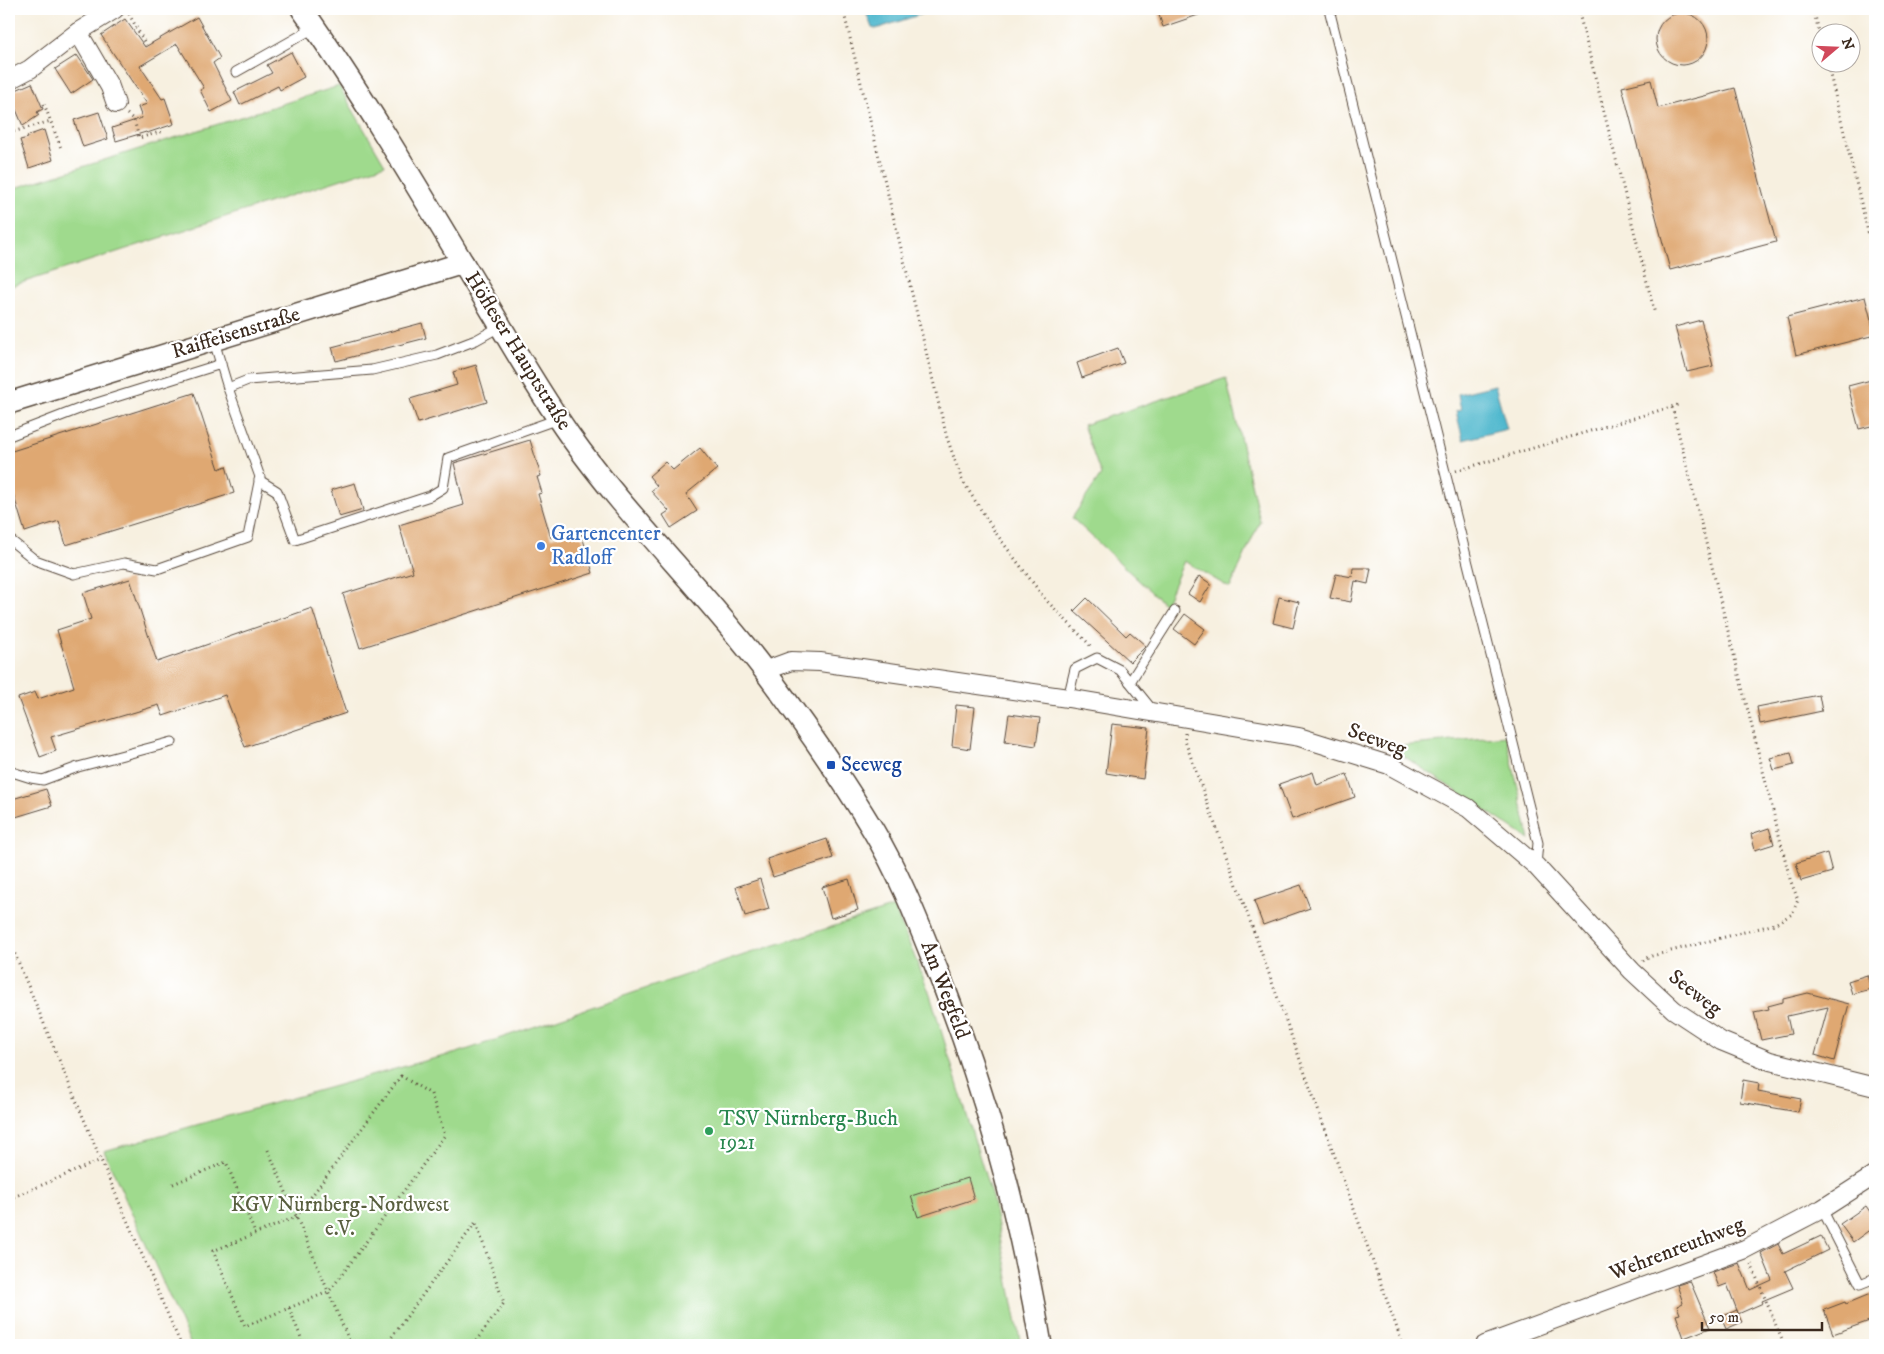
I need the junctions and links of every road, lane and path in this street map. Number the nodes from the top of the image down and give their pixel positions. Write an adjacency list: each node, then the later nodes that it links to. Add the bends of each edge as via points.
1 (115, 9): 10 (street)
2 (126, 9): 11 (path)
3 (302, 9): 9 (street, Höfleser Hauptstraße)
4 (843, 9): 37 (path, via 948,438 962,480 1045,600 1089,644)
5 (1329, 9): 33 (lane)
6 (1578, 9): 23 (path)
7 (1813, 9): 8 (path)
8 (1817, 22)
9 (315, 27): 12 (lane); 22 (street, Höfleser Hauptstraße)
10 (78, 32): 14 (street, via 30,70); 16 (street, via 110,87)
11 (146, 45)
12 (236, 72)
13 (1828, 72): 21 (path)
14 (9, 80)
15 (44, 104): 17 (path)
16 (116, 104): 18 (path, via 134,120 139,138)
17 (51, 121): 19 (path); 20 (path)
18 (164, 131)
19 (9, 133)
20 (61, 148)
21 (1875, 261)
22 (463, 263): 24 (street, Höfleser Hauptstraße); 25 (street, Raiffeisenstraße)
23 (1655, 314)
24 (501, 326): 27 (lane, via 437,355 372,370 248,380); 31 (street, Höfleser Hauptstraße)
25 (214, 340): 26 (lane); 28 (street, Raiffeisenstraße)
26 (221, 364): 27 (lane); 32 (lane, via 84,407)
27 (228, 388): 34 (lane)
28 (9, 403)
29 (1681, 404): 30 (path)
30 (1672, 407): 33 (path); 47 (path, via 1790,879 1798,900 1792,914 1775,924 1648,957)
31 (558, 419): 34 (lane, via 448,458 443,488 430,496 295,540 276,491); 38 (street, Höfleser Hauptstraße, via 614,492)
32 (9, 436)
33 (1446, 474): 45 (lane, via 1538,844)
34 (259, 480): 35 (lane, via 248,537 157,569 124,564 74,574 35,560)
35 (9, 539)
36 (1175, 611): 39 (lane)
37 (1097, 658): 39 (lane, via 1120,670); 40 (lane, via 1075,669)
38 (764, 671): 40 (street, Seeweg, via 791,661 820,662); 66 (street, Am Wegfeld, via 874,831 927,943 967,1048 996,1144 1029,1277)
39 (1130, 682): 41 (lane)
40 (1068, 698): 41 (street, Seeweg)
41 (1154, 712): 42 (street, Seeweg)
42 (1185, 718): 45 (street, Seeweg, via 1299,737 1388,764 1468,808); 67 (path, via 1188,750)
43 (172, 742): 44 (lane, via 78,767 43,780)
44 (9, 771)
45 (1536, 866): 47 (street, Seeweg)
46 (9, 940): 50 (path)
47 (1632, 971): 48 (street, Seeweg, via 1674,1010 1721,1041 1770,1061)
48 (1875, 1087)
49 (268, 1150): 55 (path)
50 (100, 1160): 53 (path); 61 (path)
51 (1875, 1175): 54 (street, Wehrenreuthweg)
52 (173, 1184): 56 (path, via 226,1162)
53 (9, 1200)
54 (1822, 1209): 57 (street, Wehrenreuthweg); 58 (lane, via 1860,1284)
55 (296, 1217): 56 (path); 59 (path); 59 (path, via 401,1076 431,1094 445,1136)
56 (255, 1233): 60 (path, via 213,1251 245,1326)
57 (1745, 1249): 68 (street, Wehrenreuthweg); 69 (path)
58 (1875, 1278)
59 (328, 1292): 60 (path); 63 (path)
60 (289, 1308): 62 (path)
61 (181, 1345)
62 (304, 1345)
63 (351, 1345)
64 (386, 1345): 65 (path, via 476,1222 504,1303)
65 (473, 1345)
66 (1040, 1345)
67 (1403, 1345)
68 (1485, 1345)
69 (1784, 1345)

